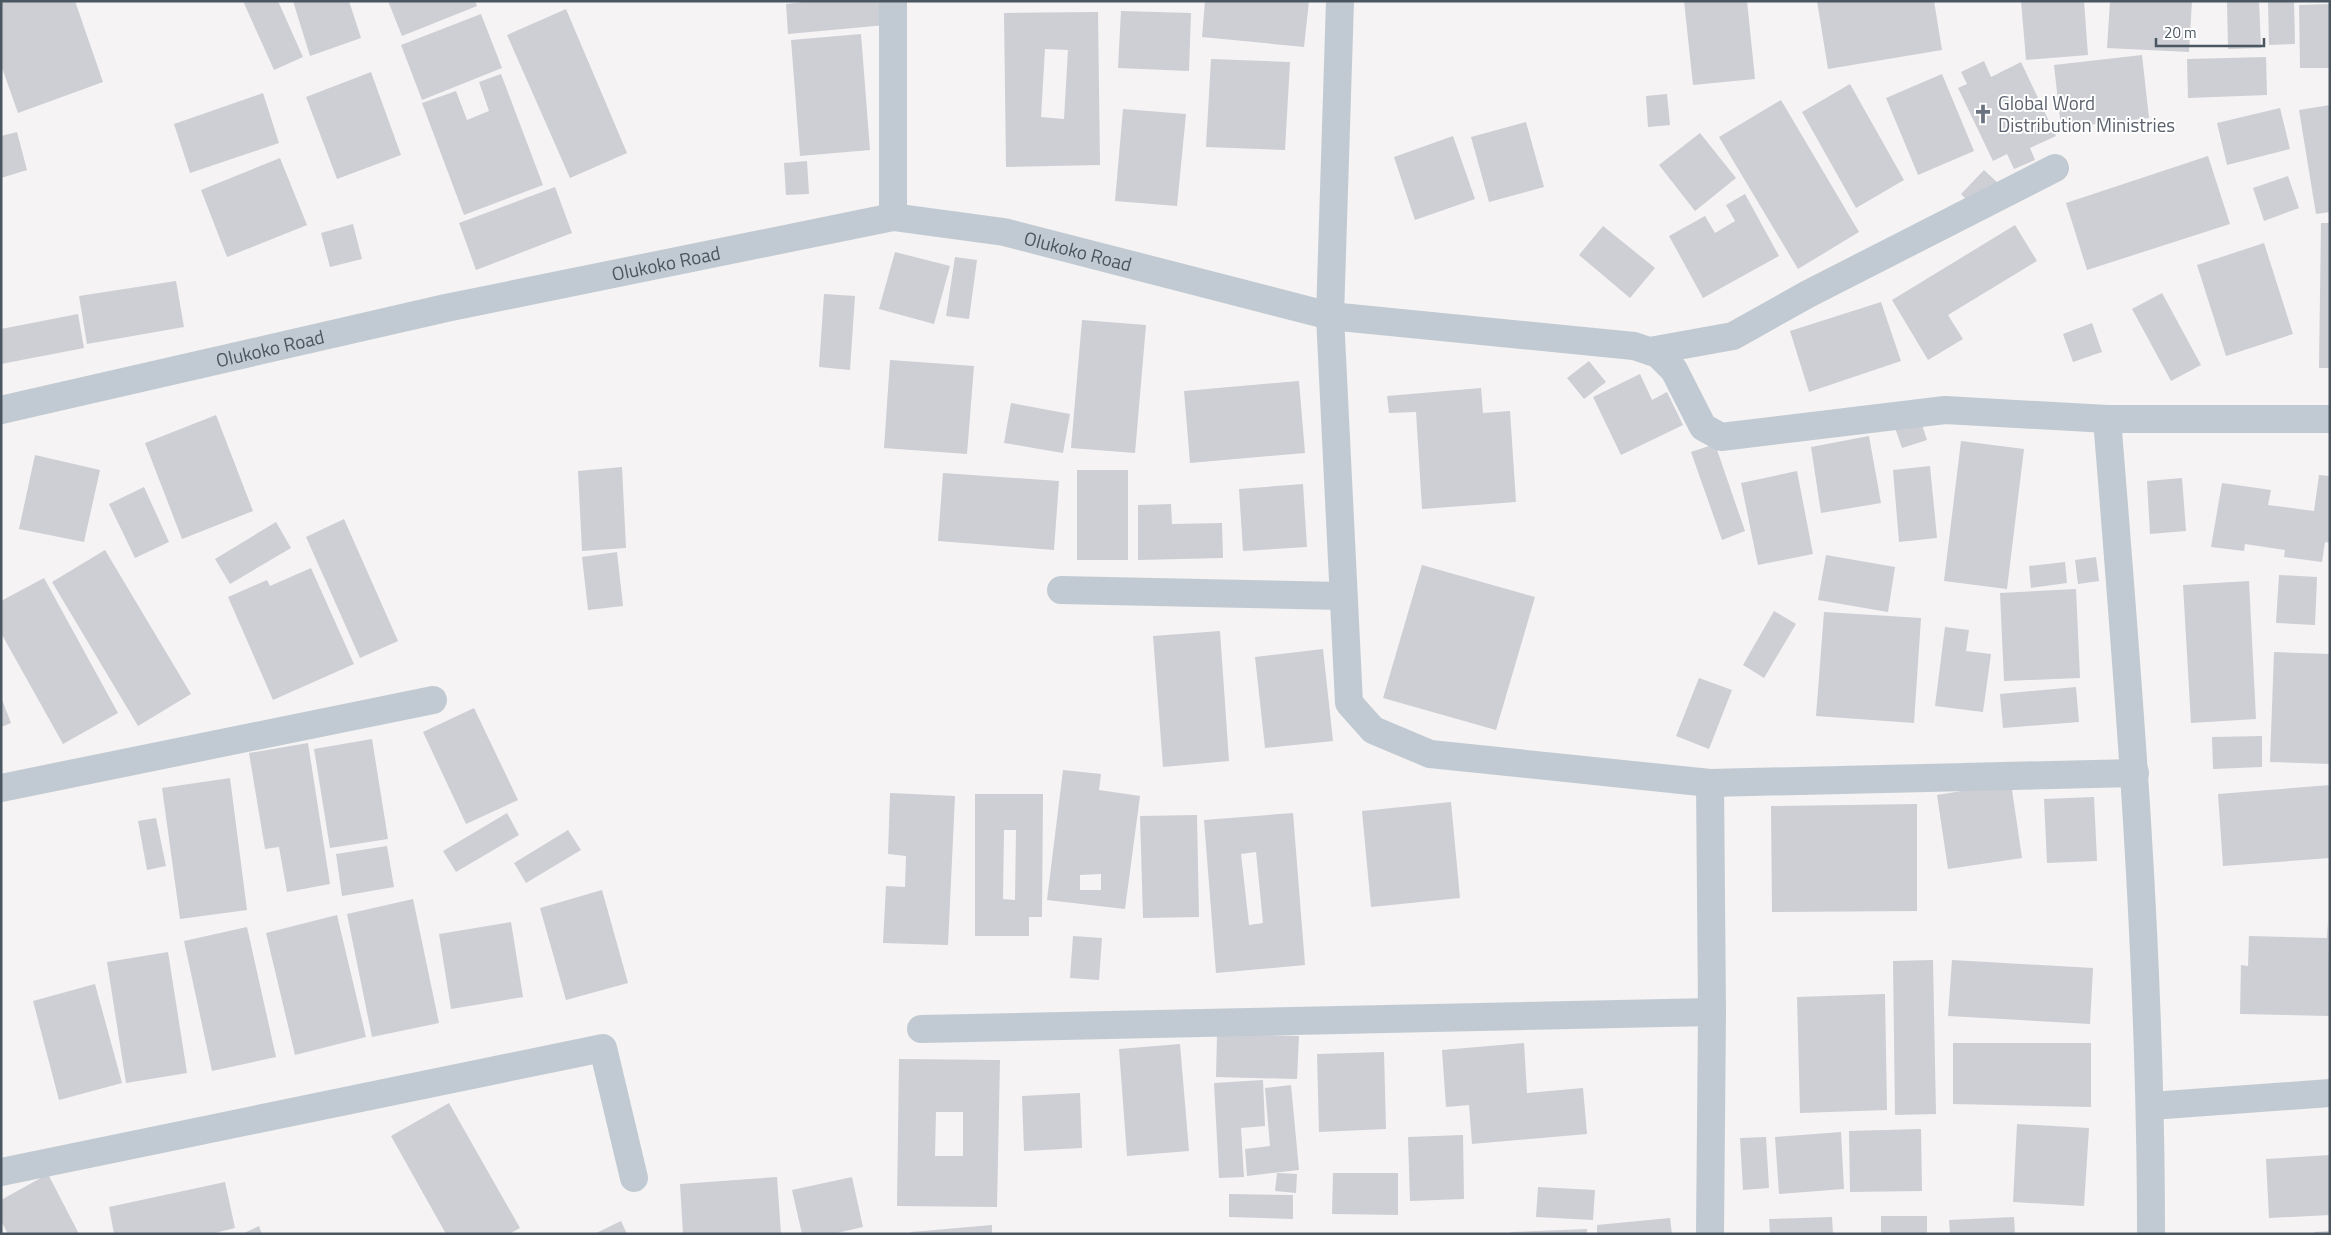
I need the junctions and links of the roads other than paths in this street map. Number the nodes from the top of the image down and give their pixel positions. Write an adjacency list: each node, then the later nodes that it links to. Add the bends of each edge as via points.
1 (893, 1): 4 (street)
2 (1340, 1): 5 (street)
3 (2055, 168): 6 (street, via 1808,294 1733,336)
4 (893, 217): 5 (street, Olukoko Road, via 1004,232); 7 (street, Olukoko Road, via 446,308)
5 (1330, 316): 6 (street, Olukoko Road, via 1634,346); 11 (street)
6 (1650, 351): 8 (street, via 1658,354 1674,370 1703,427 1721,436 1945,410)
7 (1, 410)
8 (2107, 419): 9 (street); 13 (street)
9 (2330, 419)
10 (1061, 590): 11 (street)
11 (1343, 596): 14 (street, via 1349,702 1373,730 1430,754)
12 (433, 700): 15 (street)
13 (2135, 773): 14 (street); 19 (street)
14 (1710, 783): 16 (street)
15 (1, 788)
16 (1712, 1012): 17 (street); 22 (street)
17 (921, 1029)
18 (2330, 1093): 19 (street)
19 (2151, 1106): 23 (street)
20 (1, 1172): 21 (street, via 603,1048)
21 (634, 1178)
22 (1710, 1234)
23 (2151, 1234)

